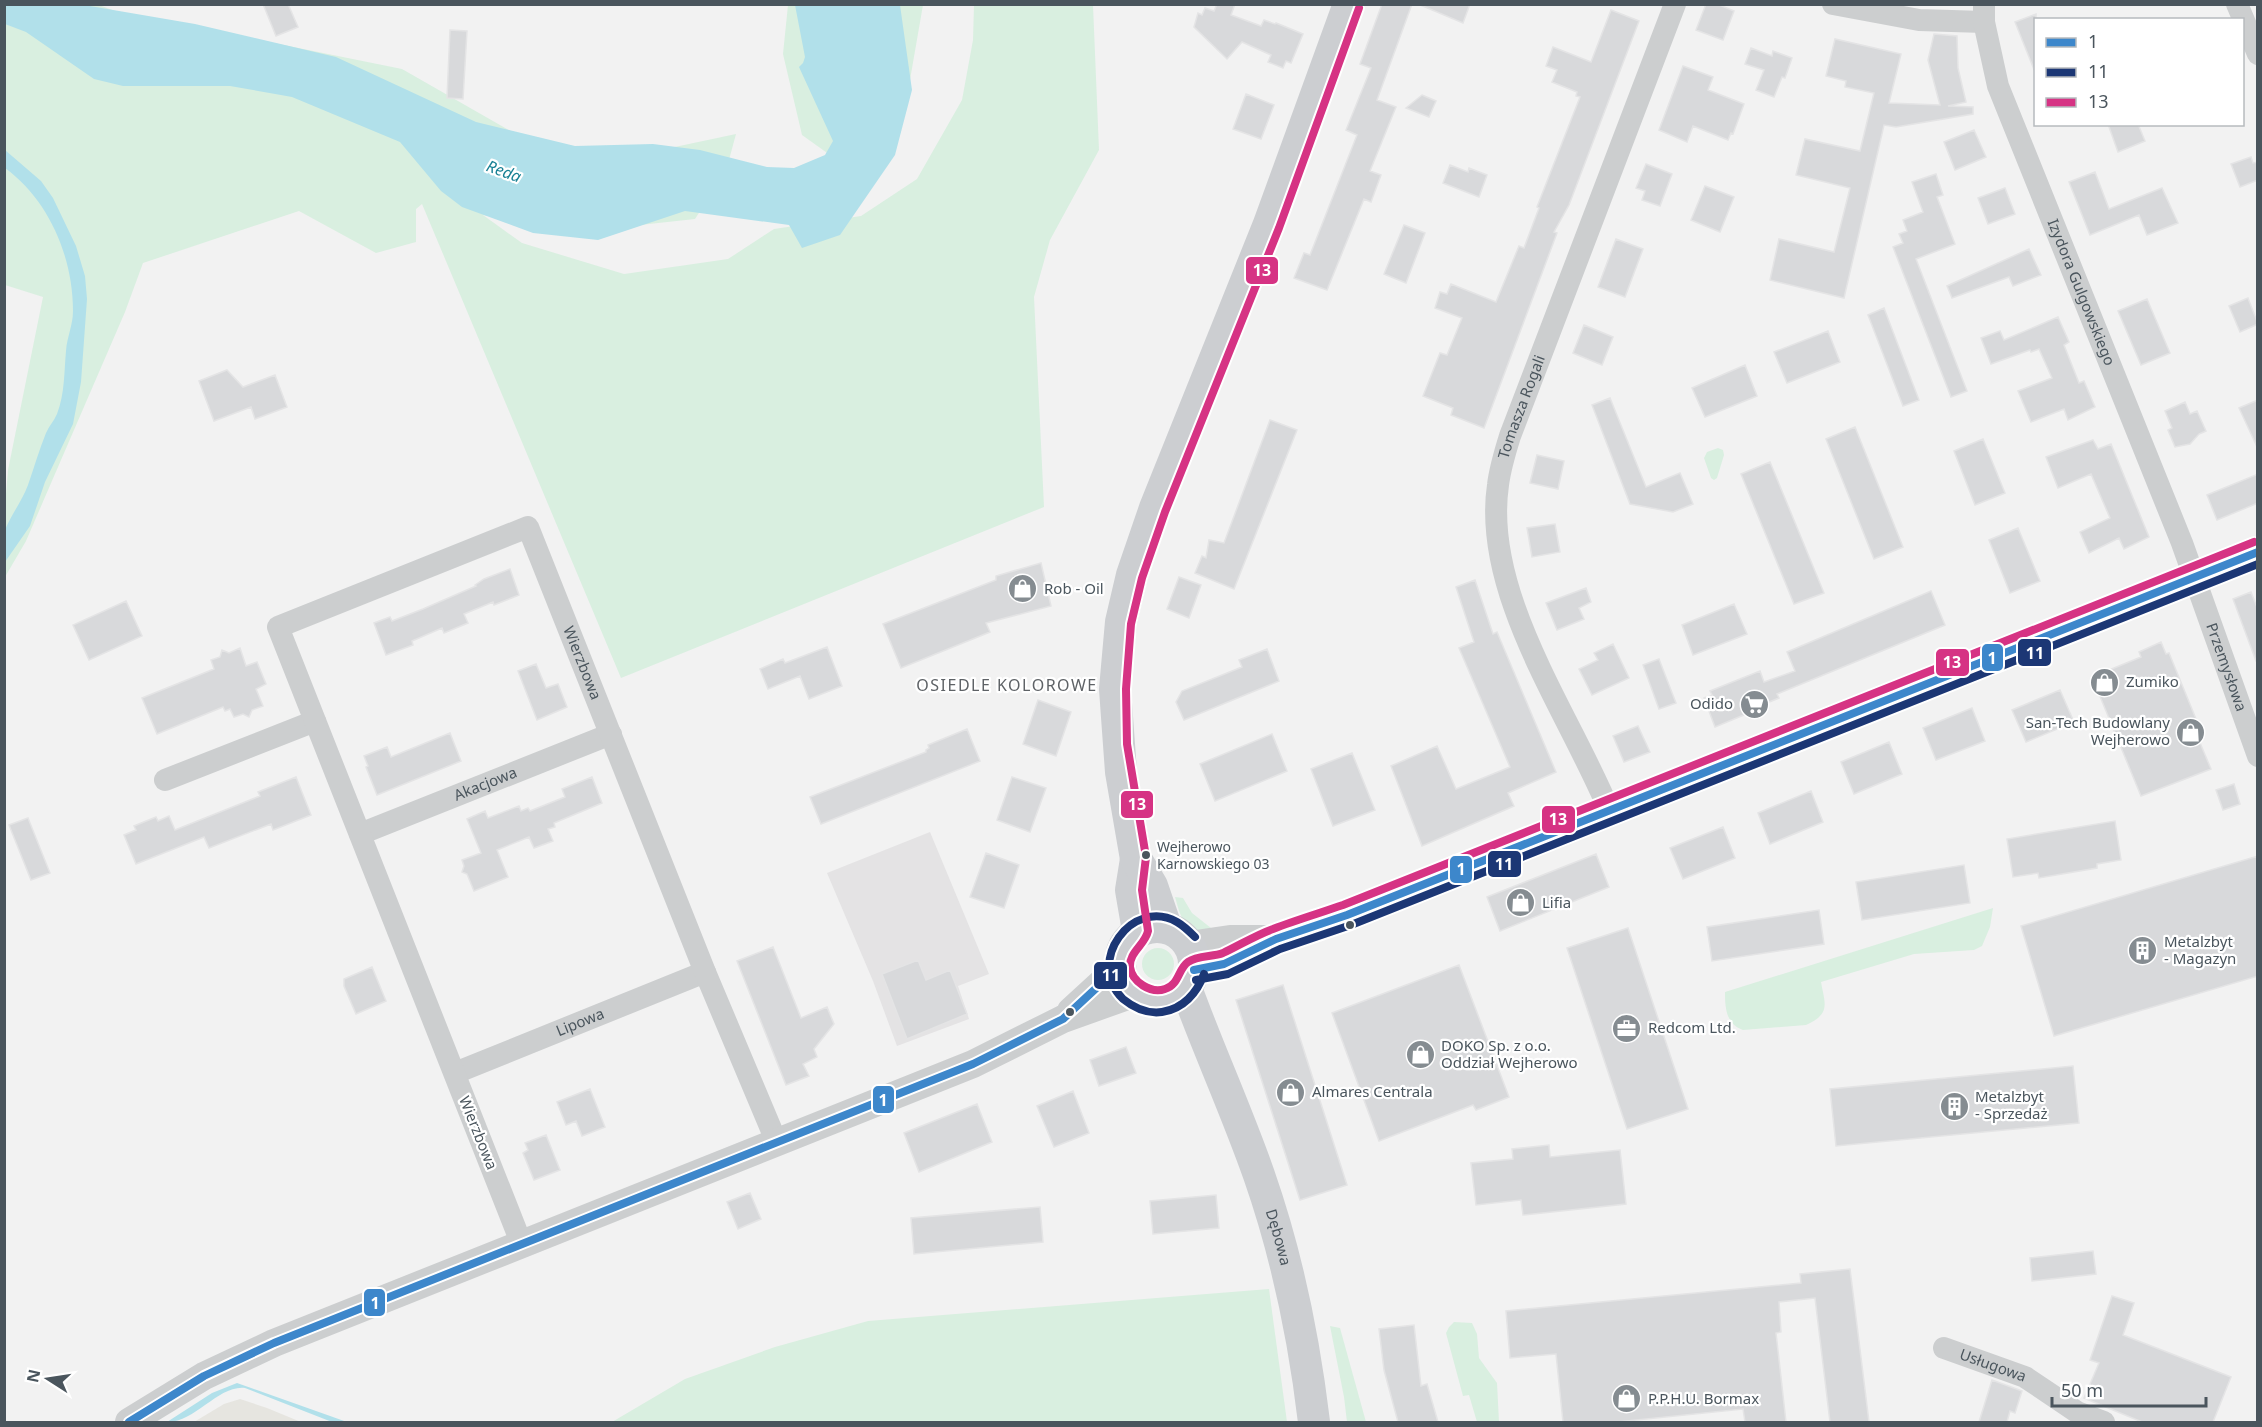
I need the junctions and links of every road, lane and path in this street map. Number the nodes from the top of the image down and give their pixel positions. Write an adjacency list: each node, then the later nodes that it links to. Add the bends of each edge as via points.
1 (1349, 4): 17 (main road, via 1264,236 1155,508 1121,622 1115,689 1117,745 1136,859 1131,890)
2 (1675, 4): 15 (street, Tomasza Rogali, via 1510,436 1497,486 1499,549 1505,579 1542,671)
3 (1833, 4): 5 (street, via 1919,20)
4 (2237, 4): 6 (street)
5 (1984, 13): 10 (street, Izydora Gulgowskiego, via 2001,96)
6 (2244, 18)
7 (2244, 19): 8 (street)
8 (2255, 42)
9 (2258, 552): 10 (street)
10 (2194, 578): 13 (street, Przemysłowa); 15 (street)
11 (315, 721): 12 (street, Wierzbowa, via 278,627 528,527); 14 (street); 16 (street, Wierzbowa)
12 (611, 734): 16 (street, Akacjowa); 19 (street, Wierzbowa)
13 (2258, 756)
14 (165, 780)
15 (1609, 810): 17 (street, via 1347,915 1276,939 1230,939)
16 (360, 834): 21 (street, Wierzbowa)
17 (1167, 965): 18 (main road, via 1127,940 1120,953); 20 (street); 26 (main road, Dębowa, via 1227,1092 1259,1175 1299,1320)
18 (1119, 967): 20 (street)
19 (705, 972): 21 (street, Lipowa); 22 (street, Wierzbowa)
20 (1063, 1019): 22 (street, via 973,1064)
21 (455, 1073): 23 (street, Wierzbowa)
22 (777, 1143): 23 (street)
23 (522, 1245): 25 (street, via 274,1343 204,1376)
24 (1944, 1348): 27 (street, Usługowa, via 2025,1377 2077,1412)
25 (129, 1422)
26 (1314, 1422)
27 (2104, 1422)

